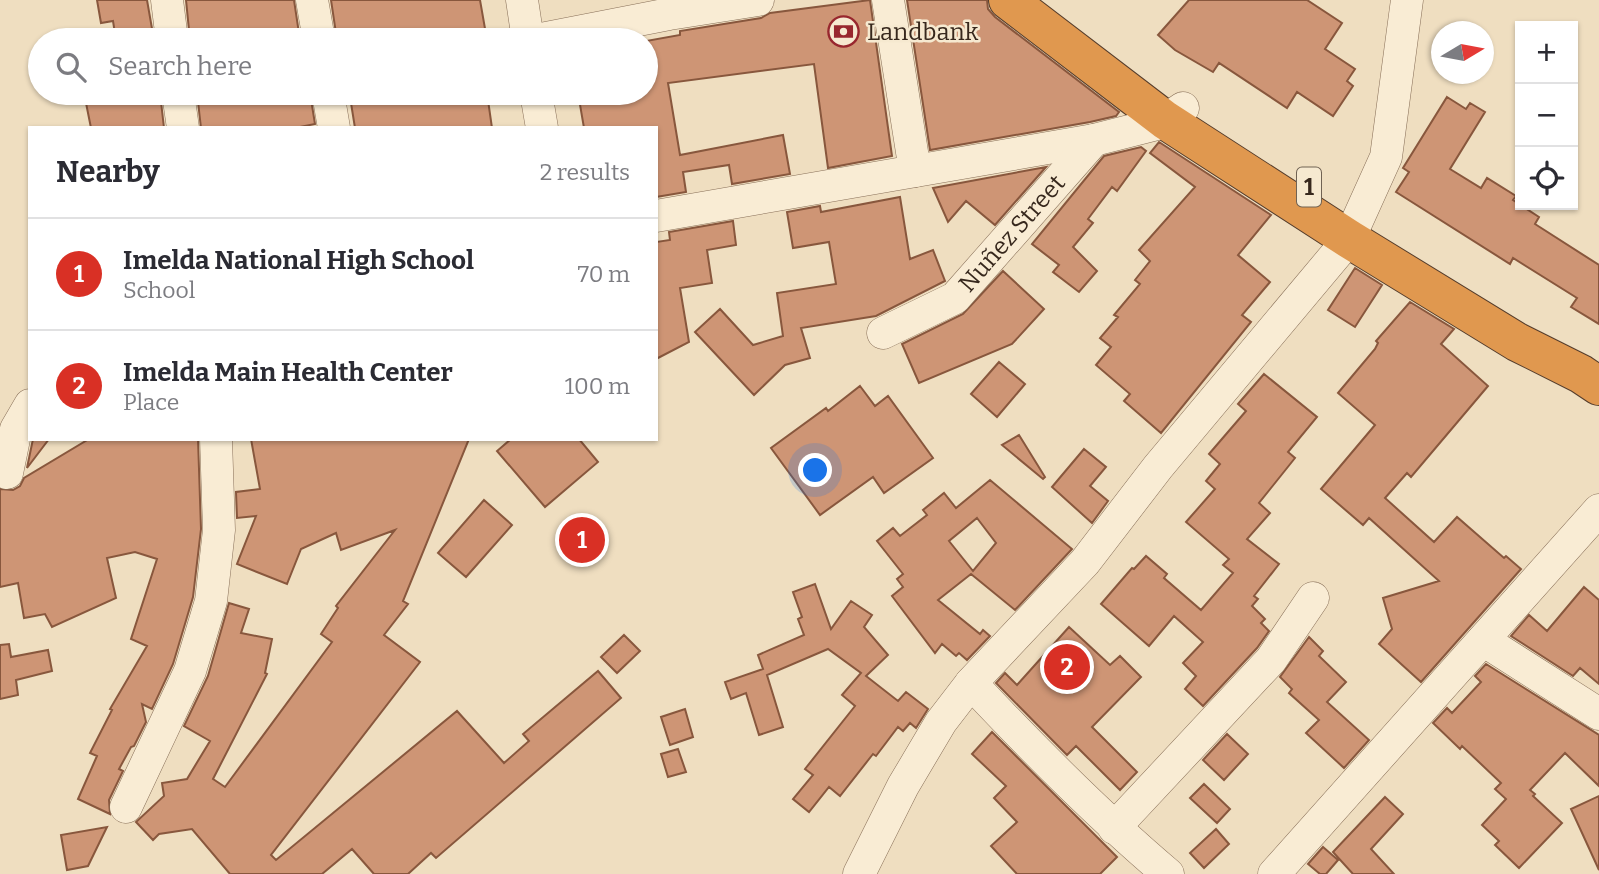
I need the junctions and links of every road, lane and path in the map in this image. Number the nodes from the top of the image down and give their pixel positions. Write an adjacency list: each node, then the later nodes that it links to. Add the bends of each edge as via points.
1 (167, 0): 9 (street)
2 (312, 0): 10 (street)
3 (522, 0): 11 (street)
4 (758, 0): 12 (street)
5 (888, 0): 21 (street)
6 (1008, 0): 16 (highway, 1)
7 (1037, 0): 16 (highway, 1)
8 (1407, 0): 23 (street, via 1386,157)
9 (170, 28)
10 (317, 28)
11 (526, 28)
12 (597, 28)
13 (180, 105): 17 (street)
14 (330, 105): 18 (street)
15 (538, 105): 19 (street)
16 (1174, 114): 20 (street, via 1135,131); 23 (highway, 1)
17 (183, 126)
18 (334, 126)
19 (542, 126)
20 (1094, 140): 21 (street); 24 (street, Nuñez Street, via 955,298)
21 (915, 171): 22 (street)
22 (658, 216)
23 (1354, 229): 25 (highway, 1, via 1532,351); 32 (street, via 1085,562)
24 (883, 332)
25 (1590, 380)
26 (28, 408): 28 (street, via 16,429)
27 (216, 441): 34 (street, via 219,530 211,601 190,671)
28 (7, 474)
29 (1599, 510): 31 (street)
30 (1313, 598): 35 (street, via 1271,660)
31 (1483, 640): 33 (street); 38 (street)
32 (971, 683): 35 (street); 36 (street, via 941,722 903,786)
33 (1599, 714)
34 (126, 807)
35 (1114, 828): 37 (street)
36 (859, 874)
37 (1168, 874)
38 (1274, 874)

